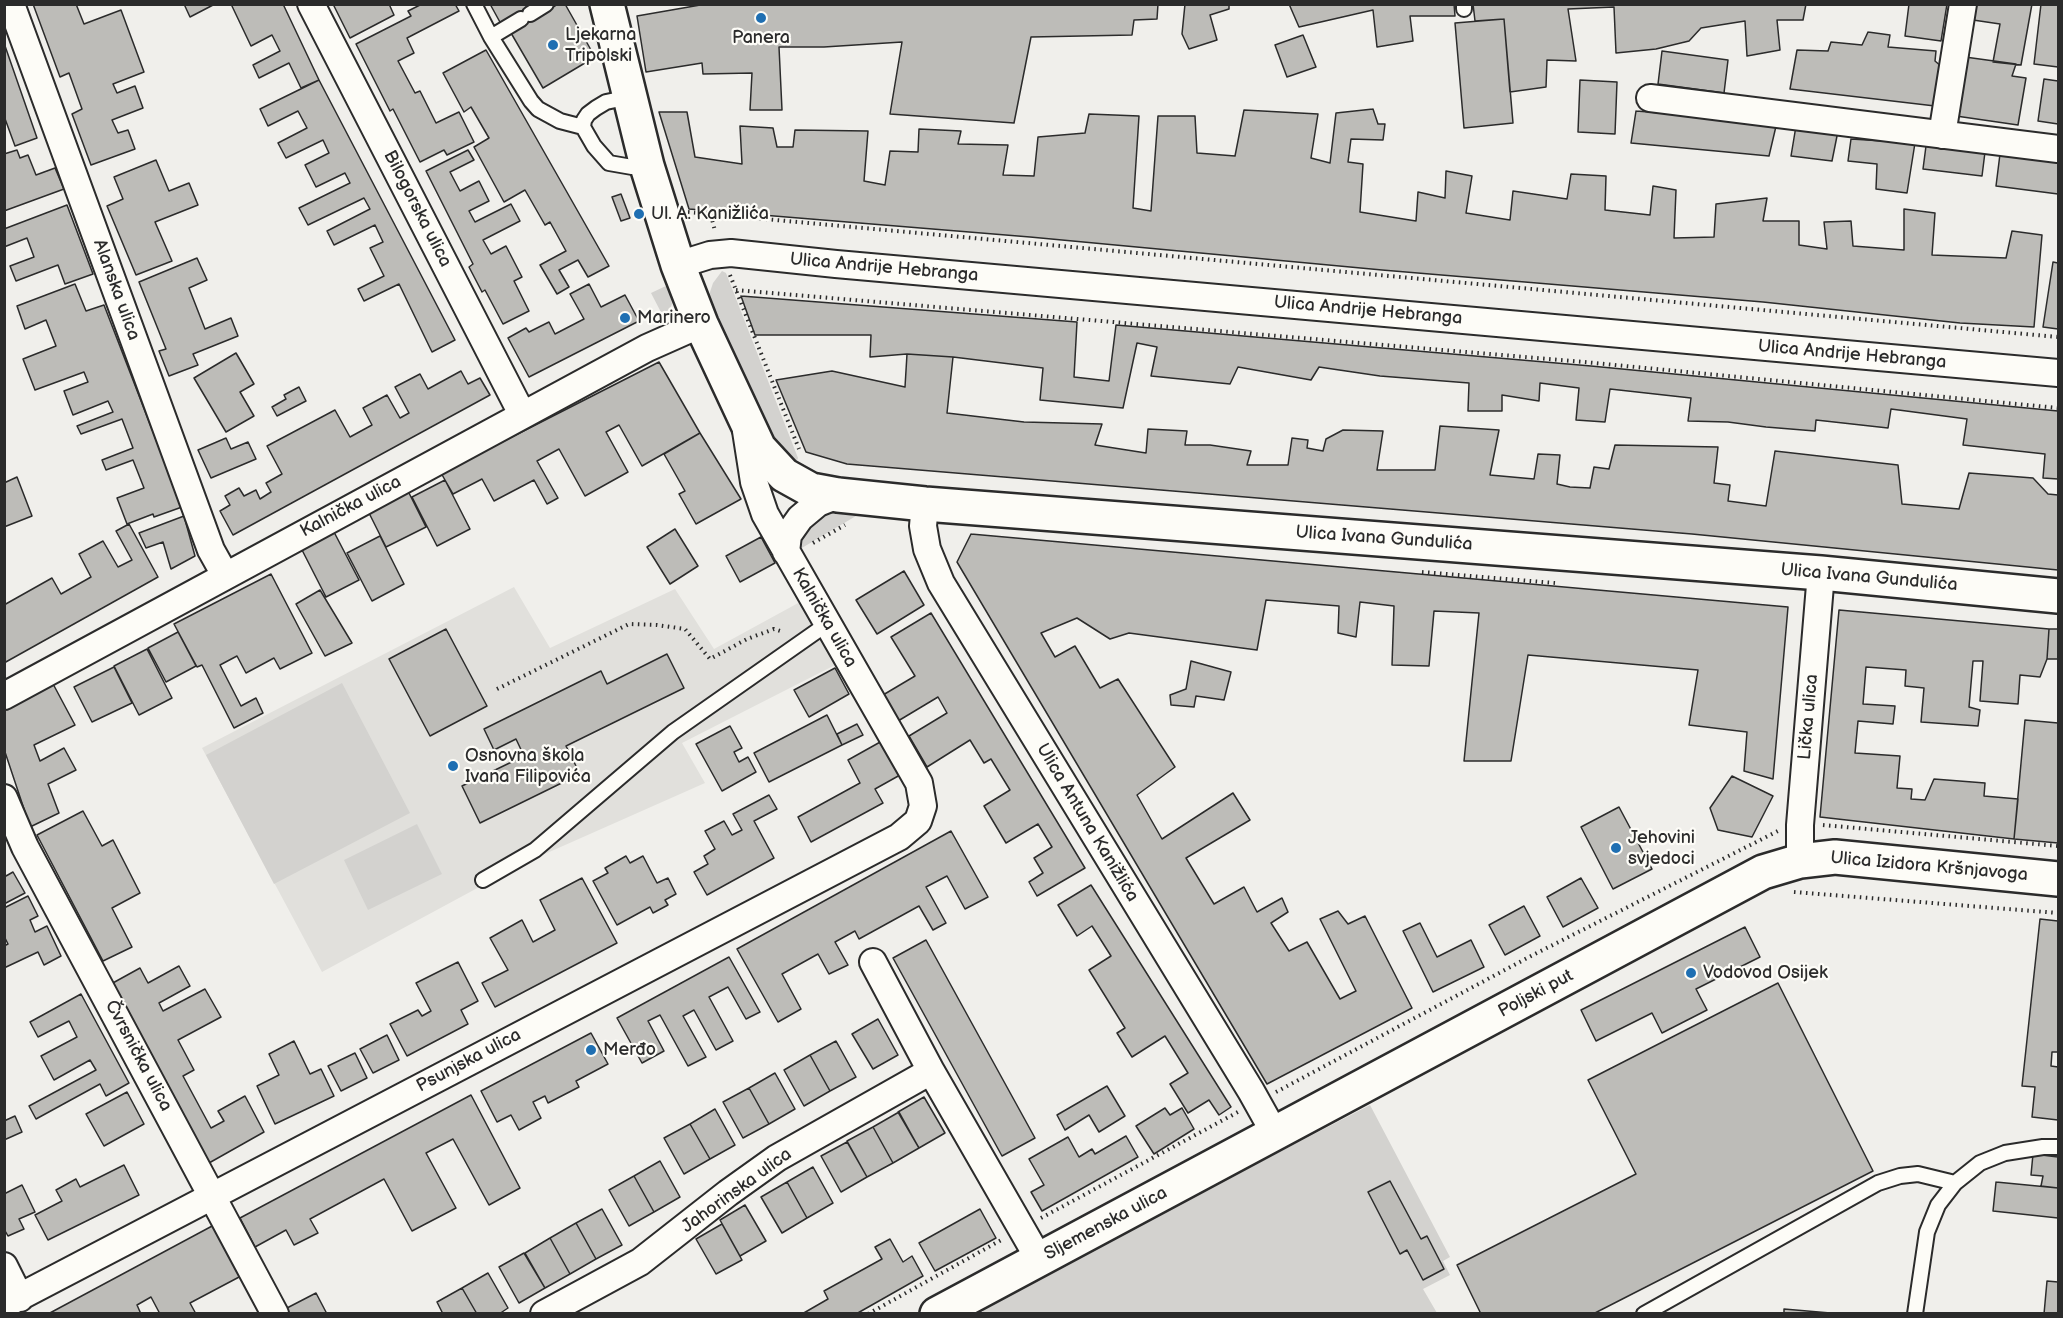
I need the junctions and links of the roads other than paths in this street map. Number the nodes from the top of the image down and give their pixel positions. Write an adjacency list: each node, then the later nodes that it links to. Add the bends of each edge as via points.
1 (11, 4): 23 (street, Alanska ulica, via 212,550)
2 (311, 4): 17 (street, Bilogorska ulica)
3 (474, 4): 7 (lane)
4 (546, 4): 7 (lane)
5 (607, 4): 8 (main road)
6 (1963, 4): 11 (street)
7 (491, 37): 10 (lane, via 538,109)
8 (630, 97): 10 (lane, via 596,108 588,114); 13 (main road, Kalnička ulica)
9 (1650, 98): 11 (street)
10 (583, 127): 13 (lane, via 609,163)
11 (1942, 135): 12 (street)
12 (2058, 149)
13 (647, 166): 14 (main road, Kalnička ulica)
14 (678, 265): 15 (main road, Kalnička ulica); 16 (street, Ulica Andrije Hebranga, via 731,253)
15 (701, 324): 17 (street, Kalnička ulica); 18 (main road, Kalnička ulica)
16 (2058, 373)
17 (522, 414): 23 (street, Kalnička ulica)
18 (744, 418): 20 (main road, Ulica Ivana Gundulića, via 759,448 784,475); 21 (street, Kalnička ulica, via 760,501)
19 (925, 504): 20 (main road, Ulica Ivana Gundulića); 22 (main road, Ulica Ivana Gundulića); 34 (street, Ulica Antuna Kanižlića, via 927,549 941,583)
20 (845, 508): 21 (street, via 818,503 788,535)
21 (788, 555): 25 (street, Kalnička ulica)
22 (1821, 573): 24 (main road, Ulica Ivana Gundulića); 29 (street, Lička ulica)
23 (225, 575): 26 (street, Kalnička ulica)
24 (2058, 596)
25 (817, 631): 28 (street, Kalnička ulica, via 919,783); 31 (lane, via 672,732 535,850)
26 (4, 696)
27 (4, 798): 37 (street, Čvrsnička ulica, via 25,847)
28 (923, 806): 37 (street, Psunjska ulica, via 918,821 899,837)
29 (1800, 861): 30 (main road, Ulica Izidora Kršnjavoga, via 1835,857); 34 (main road, Poljski put, via 1745,881)
30 (2058, 879)
31 (483, 880)
32 (873, 962): 33 (street)
33 (931, 1071): 38 (street); 42 (street, Jahorinska ulica, via 777,1158 640,1262)
34 (1275, 1134): 38 (main road, Sljemenska ulica)
35 (2058, 1148): 36 (lane, via 2005,1153 1980,1163)
36 (1955, 1183): 44 (lane, via 1918,1174 1878,1183); 45 (lane, via 1938,1205 1926,1232)
37 (213, 1195): 40 (street, Psunjska ulica); 41 (street, Čvrsnička ulica)
38 (1039, 1259): 43 (main road, Sljemenska ulica)
39 (4, 1266): 40 (street)
40 (12, 1302)
41 (275, 1314)
42 (544, 1314)
43 (937, 1314)
44 (1644, 1314)
45 (1914, 1314)

